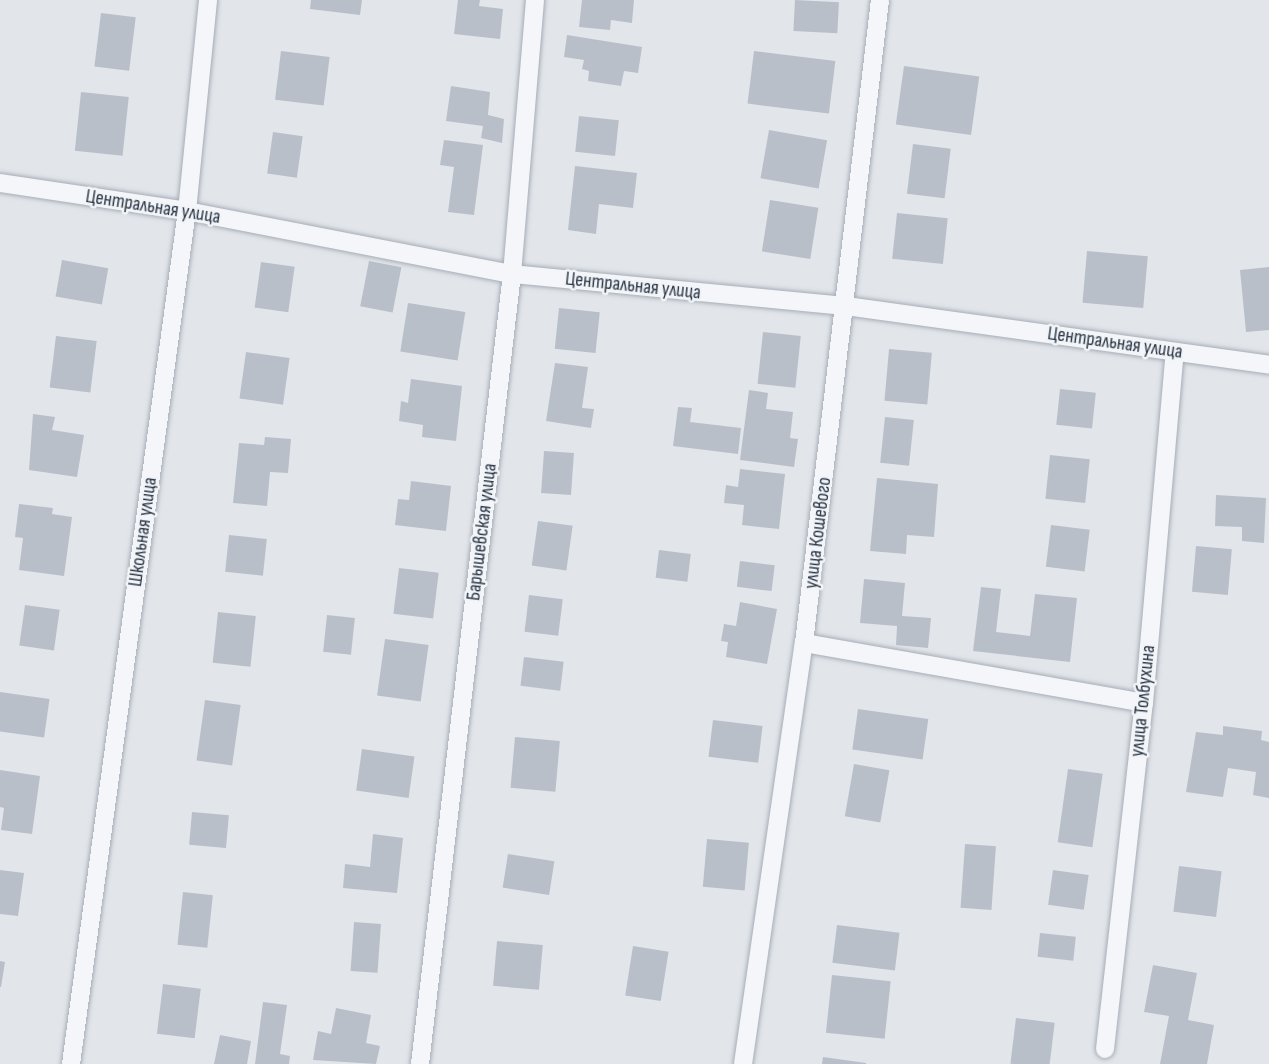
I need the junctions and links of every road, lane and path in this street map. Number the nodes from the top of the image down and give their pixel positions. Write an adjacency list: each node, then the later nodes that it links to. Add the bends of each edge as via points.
1 (208, 0): 5 (street, Школьная улица)
2 (535, 0): 6 (street, Барышевская улица)
3 (880, 0): 7 (street, улица Кошевого)
4 (0, 183): 5 (street, Центральная улица)
5 (187, 212): 6 (street, Центральная улица); 13 (street, Школьная улица)
6 (512, 274): 7 (street, Центральная улица); 14 (street, Барышевская улица)
7 (846, 306): 8 (street, Центральная улица); 10 (street, улица Кошевого)
8 (1174, 352): 9 (street, Центральная улица); 11 (street, улица Толбухина)
9 (1269, 365)
10 (804, 643): 11 (street); 15 (street, улица Кошевого)
11 (1144, 703): 12 (street, улица Толбухина)
12 (1105, 1049)
13 (71, 1064)
14 (420, 1064)
15 (743, 1064)

